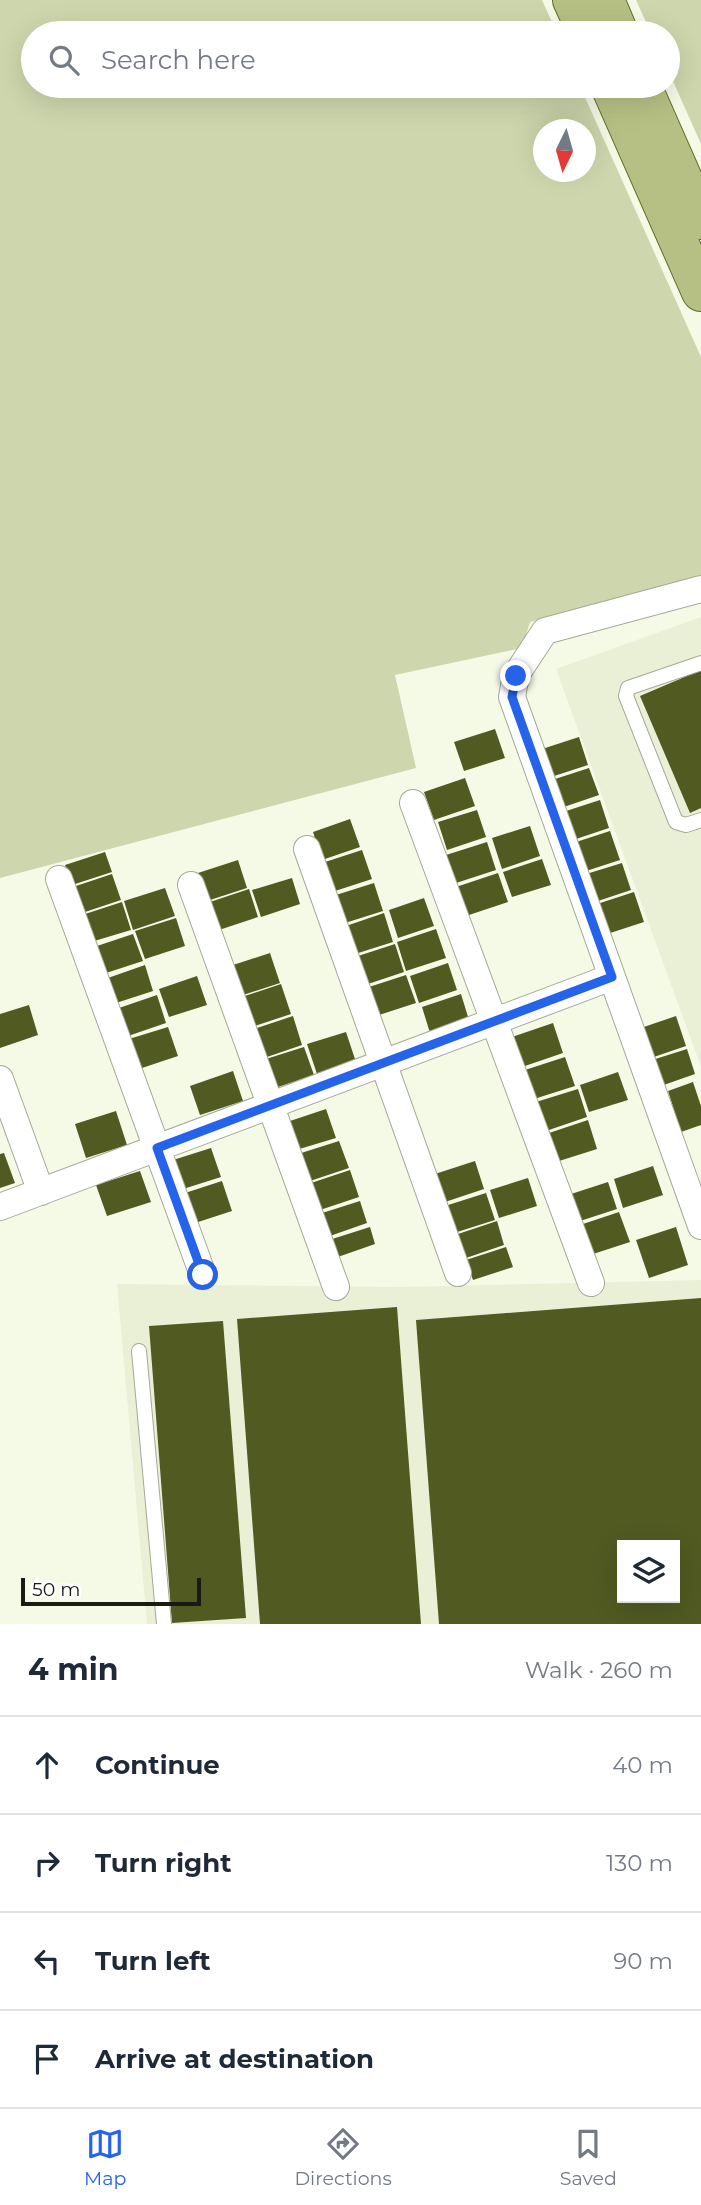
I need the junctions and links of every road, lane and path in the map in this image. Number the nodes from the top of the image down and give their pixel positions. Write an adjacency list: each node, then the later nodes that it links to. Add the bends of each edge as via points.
1 (572, 0): 3 (main road)
2 (605, 0): 4 (main road)
3 (582, 21)
4 (614, 21)
5 (615, 98): 8 (main road)
6 (647, 98): 7 (main road)
7 (701, 219)
8 (701, 292)
9 (701, 589): 16 (street, via 545,631 516,676 512,697)
10 (701, 663): 12 (lane, via 628,688 626,696 673,816 686,825)
11 (413, 803): 17 (street)
12 (701, 820)
13 (307, 849): 18 (street)
14 (59, 879): 21 (street)
15 (191, 885): 20 (street)
16 (612, 977): 17 (street); 24 (street)
17 (494, 1021): 18 (street); 27 (street)
18 (383, 1063): 20 (street); 25 (street)
19 (0, 1079): 22 (street)
20 (271, 1105): 21 (street); 28 (street)
21 (157, 1148): 22 (street); 26 (street)
22 (41, 1192): 23 (street)
23 (0, 1207)
24 (701, 1226)
25 (458, 1273)
26 (203, 1275)
27 (591, 1283)
28 (336, 1287)
29 (139, 1351): 30 (lane)
30 (164, 1624)

